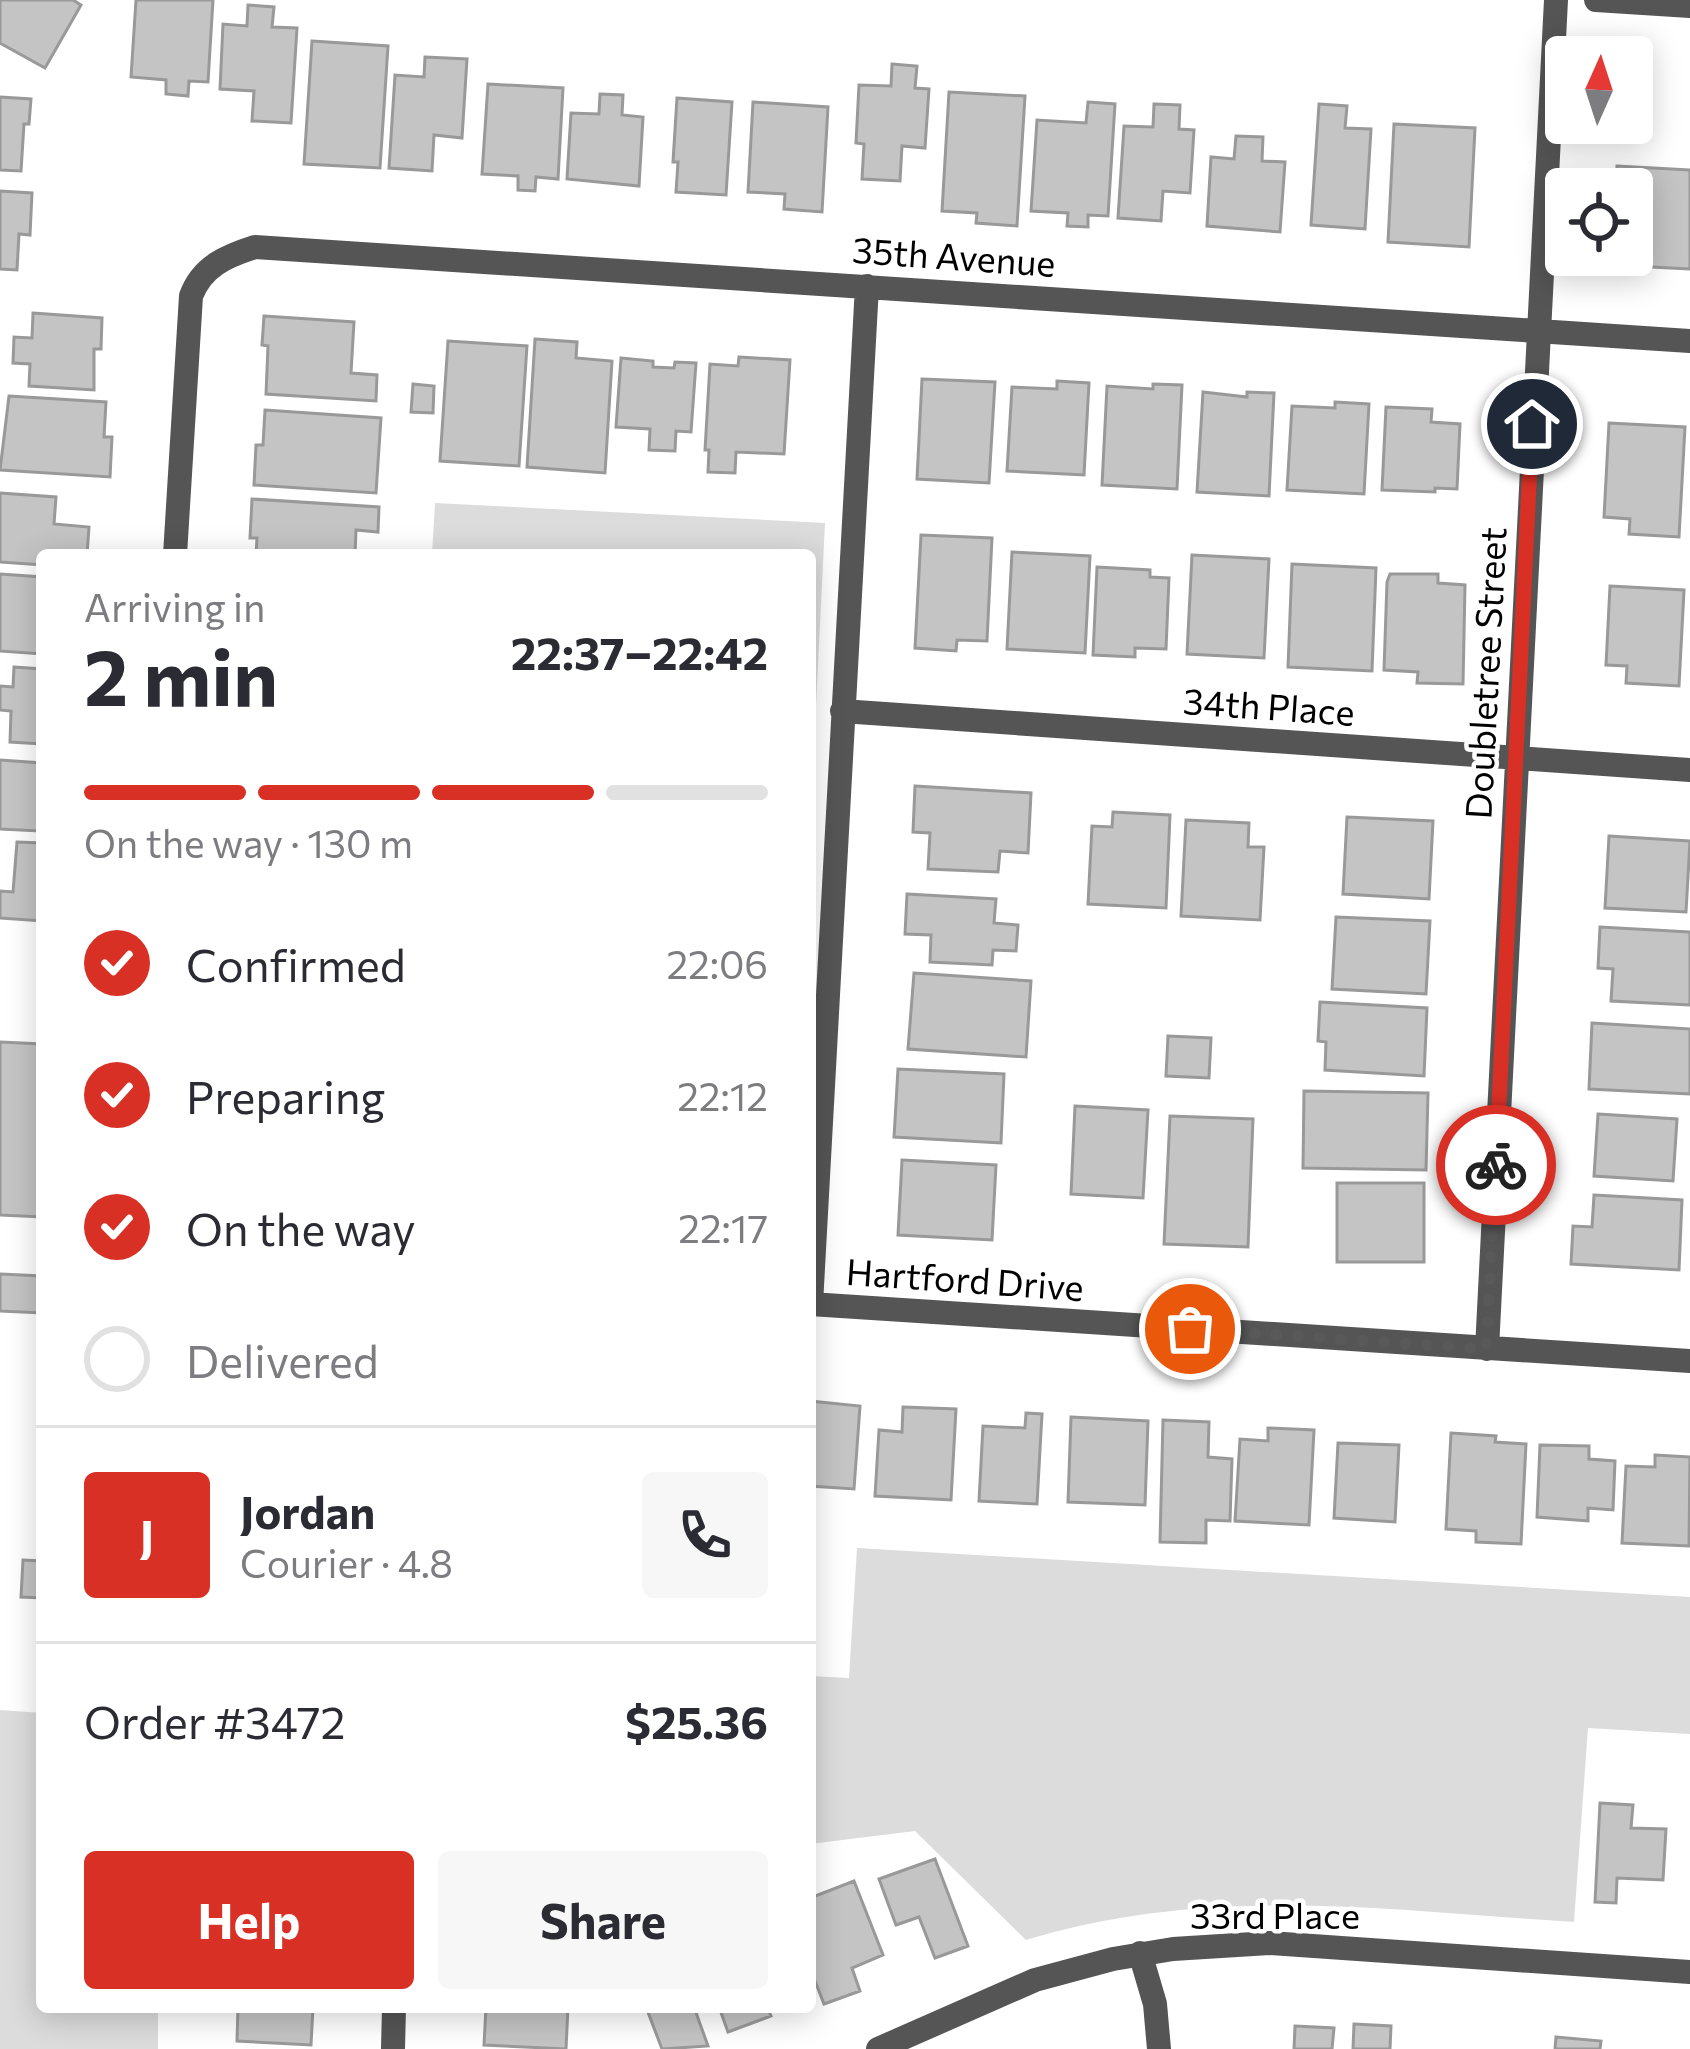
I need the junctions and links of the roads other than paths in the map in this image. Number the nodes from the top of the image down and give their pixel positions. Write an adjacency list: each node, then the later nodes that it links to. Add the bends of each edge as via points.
1 (1556, 0): 5 (street, Doubletree Street)
2 (1596, 0): 3 (street)
3 (1690, 6)
4 (867, 286): 5 (street, 35th Avenue); 7 (street, 35th Avenue, via 278,246 216,262 196,284 188,310); 8 (street)
5 (1537, 330): 6 (street, 35th Avenue); 9 (street, Doubletree Street)
6 (1690, 341)
7 (175, 549)
8 (842, 711): 9 (street, 34th Place); 11 (street)
9 (1516, 758): 10 (street, 34th Place); 13 (street, Doubletree Street)
10 (1690, 770)
11 (816, 1193)
12 (816, 1304): 13 (street, Hartford Drive)
13 (1486, 1349): 14 (street, Hartford Drive)
14 (1690, 1361)
15 (1140, 1953): 16 (street, 33rd Place, via 1269,1943); 19 (street, 33rd Place, via 1035,1980); 20 (street)
16 (1690, 1972)
17 (394, 2013): 18 (street)
18 (393, 2049)
19 (878, 2049)
20 (1160, 2049)

